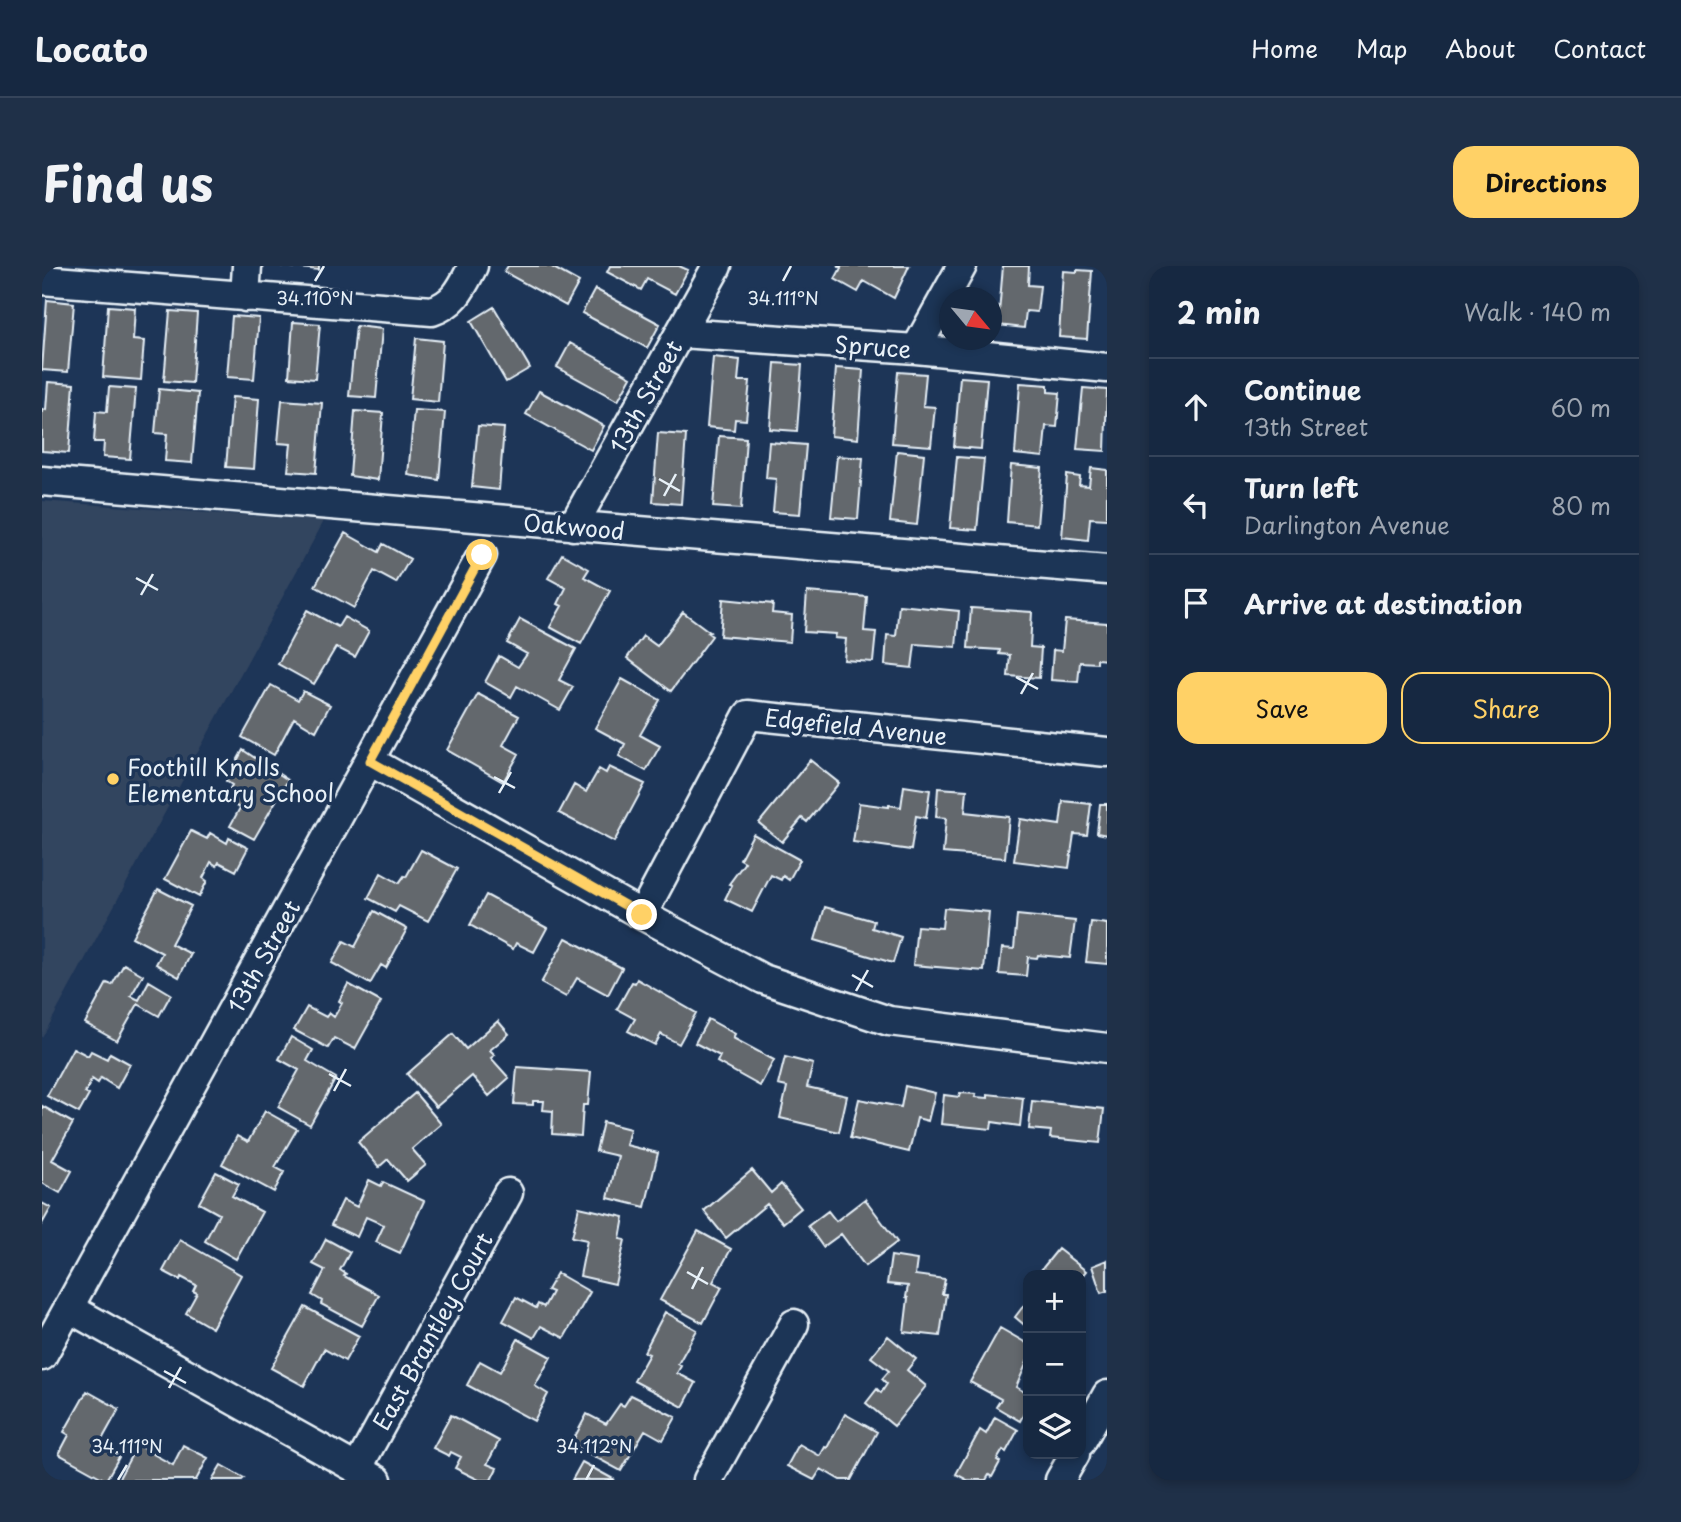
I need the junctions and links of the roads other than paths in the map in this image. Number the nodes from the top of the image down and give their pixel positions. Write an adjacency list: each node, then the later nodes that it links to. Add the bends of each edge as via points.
1 (247, 266): 6 (street)
2 (473, 266): 6 (street, via 456,299 432,311)
3 (717, 266): 7 (street, 13th Street)
4 (962, 266): 8 (street)
5 (42, 280): 6 (street)
6 (245, 297)
7 (680, 333): 8 (street, Spruce); 11 (street, 13th Street)
8 (916, 349): 9 (street, Spruce)
9 (1107, 368)
10 (42, 481): 11 (street, Oakwood)
11 (573, 526): 13 (street, Oakwood)
12 (482, 555): 15 (street, 13th Street)
13 (1107, 570)
14 (1107, 752): 16 (street, Edgefield Avenue, via 748,715)
15 (370, 761): 16 (street); 19 (street, 13th Street)
16 (642, 915): 17 (street, via 763,979 889,1021)
17 (1107, 1048)
18 (508, 1193): 25 (street, East Brantley Court)
19 (69, 1308): 21 (street, 13th Street); 25 (street)
20 (794, 1324): 26 (street)
21 (42, 1356)
22 (1107, 1395): 23 (street)
23 (1086, 1434)
24 (1071, 1459): 27 (street)
25 (367, 1474)
26 (708, 1480)
27 (1060, 1480)

